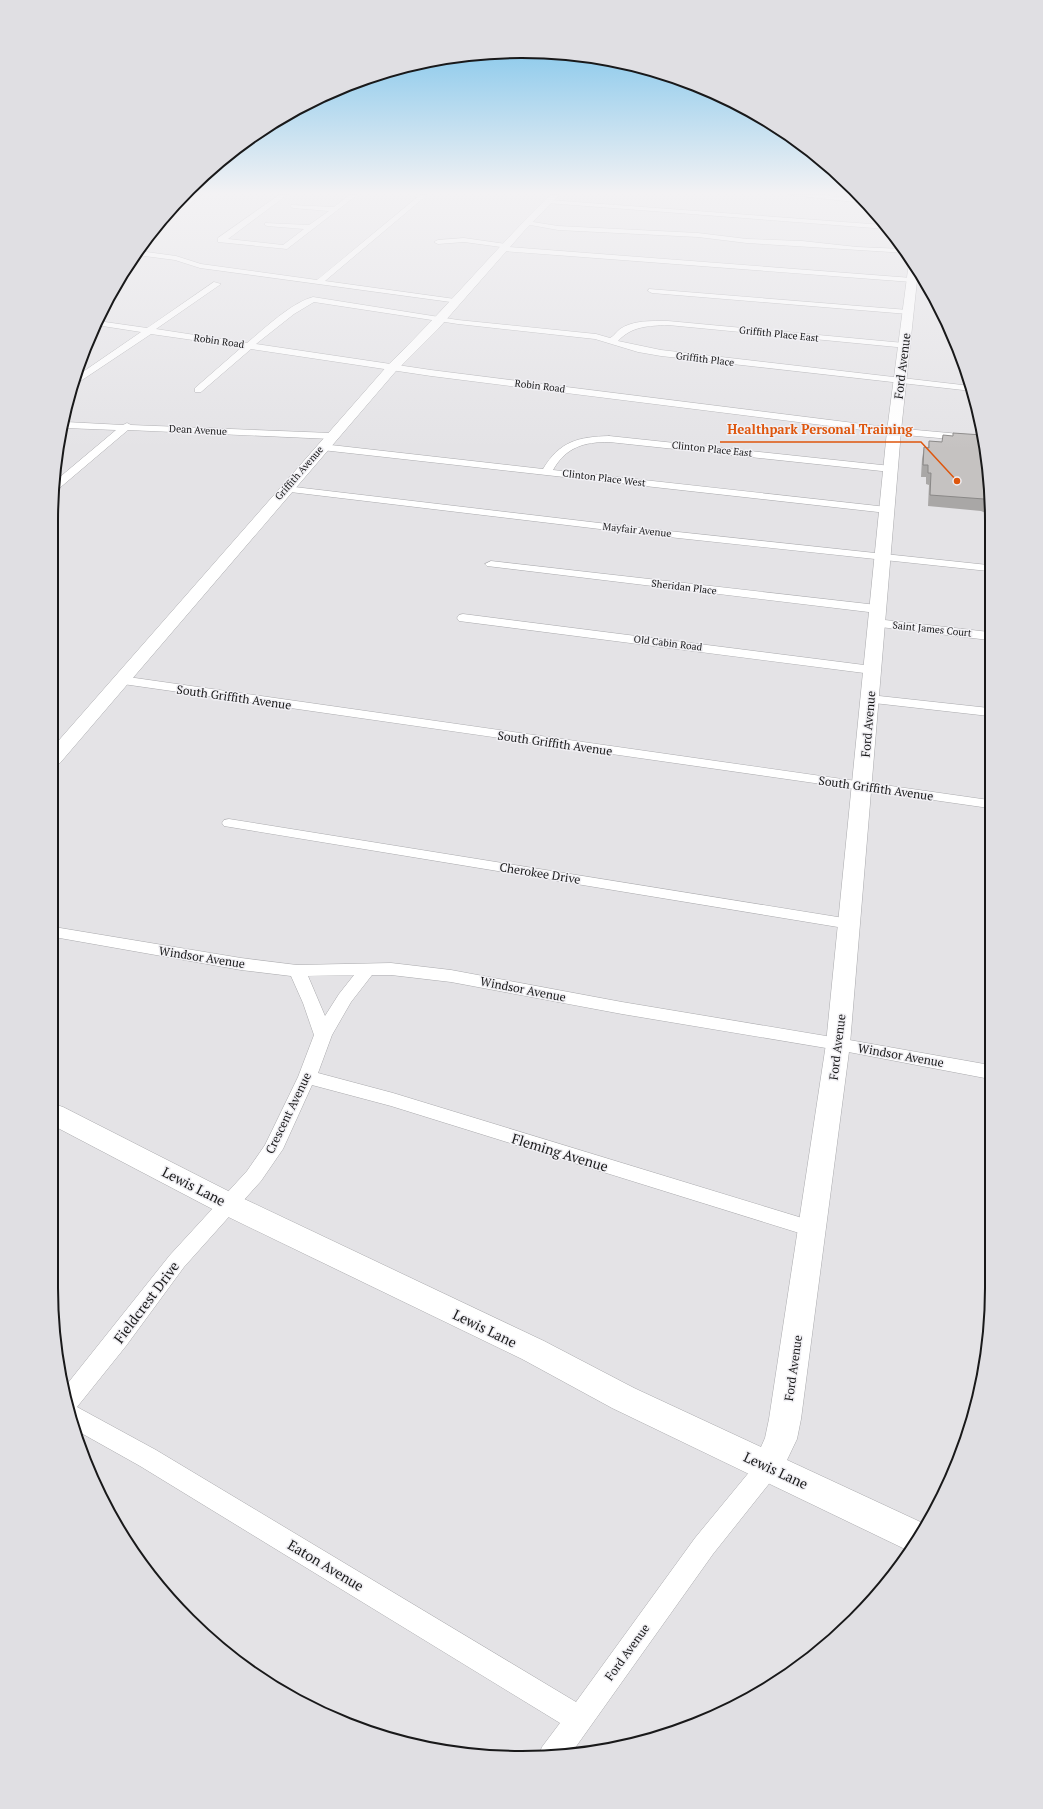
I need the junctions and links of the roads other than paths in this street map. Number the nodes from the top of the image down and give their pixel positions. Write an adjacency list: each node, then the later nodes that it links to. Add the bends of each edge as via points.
1 (300, 279): 6 (street)
2 (322, 279): 6 (street)
3 (476, 279): 9 (street, Griffith Avenue)
4 (905, 279): 5 (street)
5 (912, 280): 10 (street, Ford Avenue)
6 (319, 282): 9 (street)
7 (217, 284): 13 (street)
8 (652, 291): 10 (street)
9 (456, 301): 11 (street, Griffith Avenue)
10 (908, 312): 16 (street, Ford Avenue)
11 (441, 319): 14 (street, Griffith Place); 15 (street, Griffith Place, via 311,299); 17 (street, Griffith Avenue)
12 (102, 324): 13 (street, Robin Road)
13 (150, 331): 15 (street, Robin Road); 18 (street)
14 (610, 341): 16 (street, Griffith Place East, via 634,326 668,323); 19 (street, Griffith Place, via 661,353)
15 (250, 346): 17 (street, Robin Road); 21 (street, Griffith Place)
16 (904, 346): 19 (street, Ford Avenue)
17 (392, 368): 24 (street, Robin Road); 26 (street, Griffith Avenue)
18 (82, 377)
19 (900, 381): 20 (street, Griffith Place); 24 (street, Ford Avenue)
20 (965, 388)
21 (198, 390)
22 (68, 425): 23 (street, Dean Avenue)
23 (127, 426): 26 (street, Dean Avenue); 29 (street)
24 (894, 431): 25 (street, Robin Road); 27 (street, Ford Avenue)
25 (977, 438)
26 (326, 442): 28 (street, Clinton Place West); 30 (street, Griffith Avenue)
27 (891, 469): 28 (street, Clinton Place East, via 604,439 580,442 565,448); 31 (street, Ford Avenue)
28 (547, 471): 31 (street, Clinton Place West)
29 (60, 482)
30 (286, 489): 32 (street, Mayfair Avenue, via 650,532); 39 (street, Griffith Avenue)
31 (887, 510): 32 (street, Ford Avenue)
32 (882, 556): 34 (street, Mayfair Avenue); 35 (street, Ford Avenue)
33 (491, 564): 35 (street, Sheridan Place)
34 (985, 568)
35 (877, 616): 37 (street, Saint James Court); 38 (street, Ford Avenue)
36 (463, 618): 38 (street, Old Cabin Road)
37 (985, 635)
38 (872, 670): 40 (street, Ford Avenue)
39 (120, 680): 42 (street, Griffith Avenue); 43 (street, South Griffith Avenue)
40 (870, 700): 41 (street); 43 (street, Ford Avenue)
41 (985, 712)
42 (58, 753)
43 (863, 786): 44 (street, South Griffith Avenue); 46 (street, Ford Avenue)
44 (985, 803)
45 (229, 823): 46 (street, Cherokee Drive)
46 (850, 924): 51 (street, Ford Avenue)
47 (58, 933): 49 (street, Windsor Avenue)
48 (368, 969): 49 (street, Windsor Avenue); 50 (street, Crescent Avenue, via 345,998); 51 (street, Windsor Avenue, via 451,976)
49 (297, 971): 50 (street)
50 (323, 1035): 53 (street, Crescent Avenue)
51 (838, 1044): 52 (street, Windsor Avenue); 56 (street, Ford Avenue)
52 (985, 1071)
53 (307, 1077): 55 (street, Crescent Avenue, via 273,1149 254,1176); 56 (street, Fleming Avenue, via 393,1100)
54 (58, 1116): 55 (street, Lewis Lane)
55 (228, 1204): 57 (street, Fieldcrest Drive, via 177,1261); 59 (street, Lewis Lane, via 533,1350 624,1398)
56 (812, 1228): 59 (street, Ford Avenue, via 785,1418 781,1439)
57 (71, 1396)
58 (78, 1419): 61 (street, Eaton Avenue, via 148,1458)
59 (768, 1467): 60 (street, Lewis Lane); 61 (street, Ford Avenue, via 704,1546)
60 (913, 1536)
61 (579, 1719): 62 (street, Ford Avenue)
62 (557, 1749)

